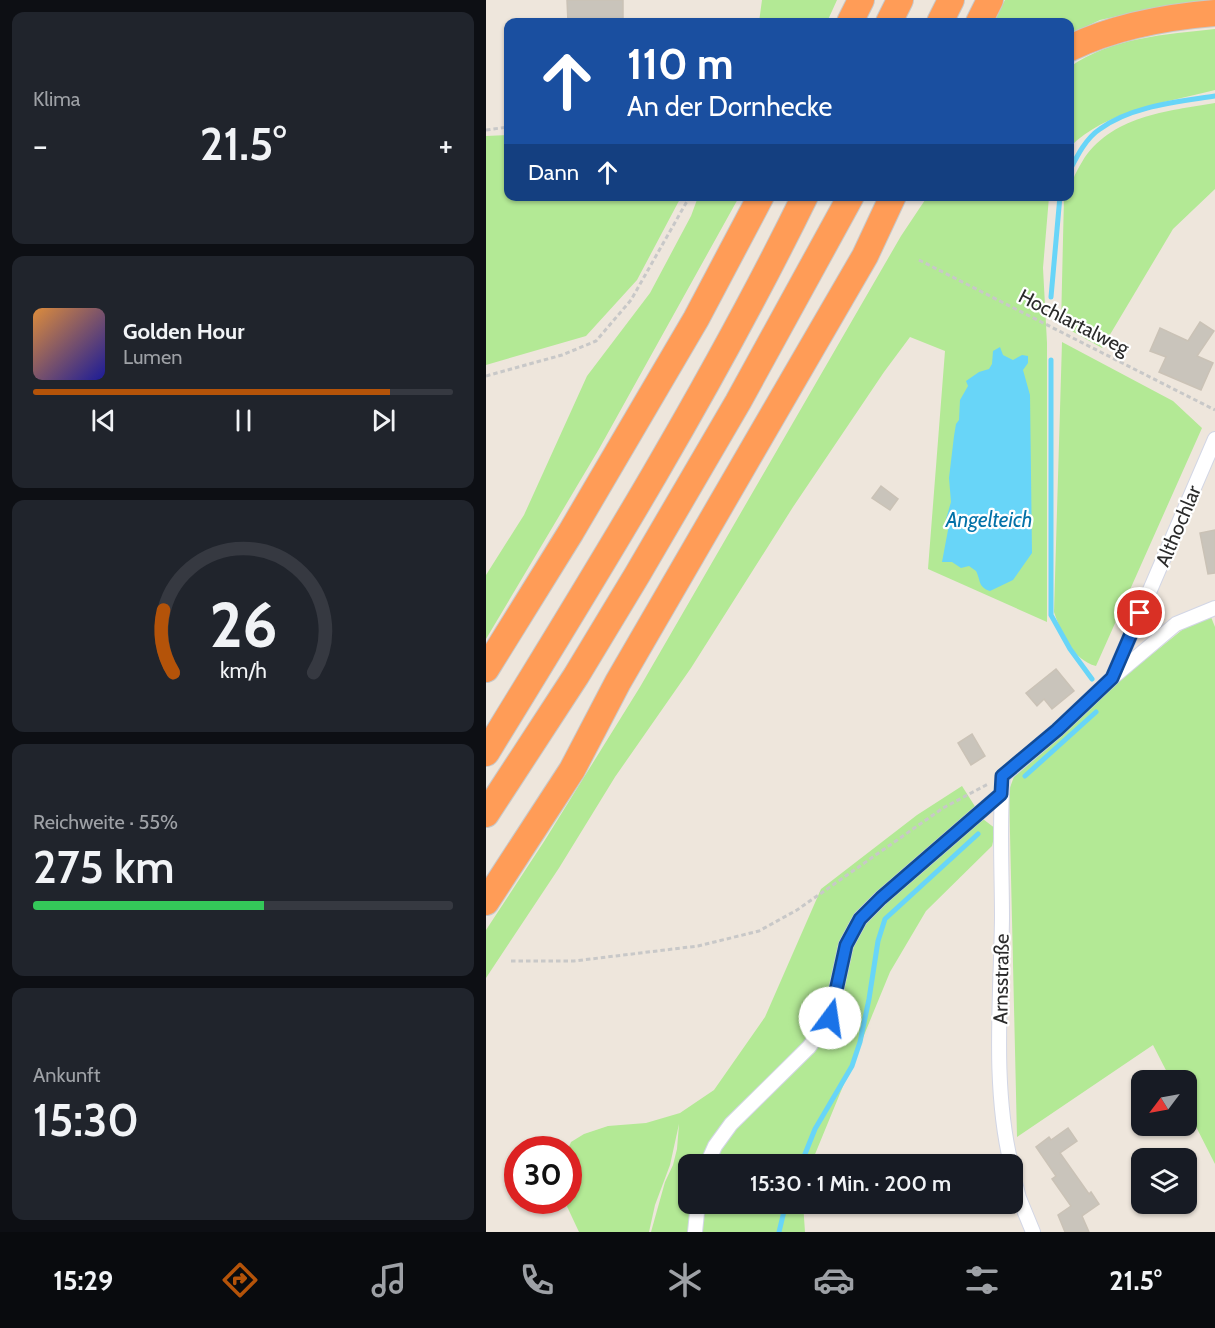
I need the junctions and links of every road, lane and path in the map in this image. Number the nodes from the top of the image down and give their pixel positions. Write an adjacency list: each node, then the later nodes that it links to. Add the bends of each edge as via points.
1 (861, 0): 6 (highway)
2 (900, 0): 7 (highway)
3 (951, 0): 8 (highway)
4 (990, 0): 9 (highway)
5 (1215, 13): 10 (highway, via 1141,24)
6 (852, 18)
7 (891, 18)
8 (942, 18)
9 (981, 18)
10 (1074, 46)
11 (504, 128): 12 (path)
12 (486, 130)
13 (687, 201): 21 (path, via 631,300 596,341 562,355)
14 (758, 201): 25 (highway, via 696,319)
15 (802, 201): 27 (highway, via 769,270 663,459)
16 (848, 201): 29 (highway, via 643,564)
17 (892, 201): 19 (highway)
18 (903, 201): 19 (highway)
19 (865, 256): 33 (highway, via 618,682 572,770)
20 (920, 260): 22 (path, Hochlartalweg)
21 (486, 376)
22 (1215, 410)
23 (1215, 439): 26 (street, Althochlar)
24 (1215, 608): 26 (street, via 1176,624)
25 (486, 669)
26 (1112, 678): 28 (street)
27 (486, 753)
28 (1002, 776): 30 (street, Arnsstraße); 34 (path, via 943,808 797,910 759,931 698,946 574,961)
29 (501, 791): 31 (highway); 32 (highway)
30 (1001, 794): 35 (street, via 860,919 846,945 830,1018 809,1047 732,1124); 36 (street, Arnsstraße, via 1001,1088)
31 (486, 814)
32 (486, 832)
33 (486, 902)
34 (511, 961)
35 (711, 1154)
36 (1009, 1154)
37 (1023, 1208): 40 (street)
38 (697, 1214): 39 (street)
39 (695, 1232)
40 (1033, 1232)

